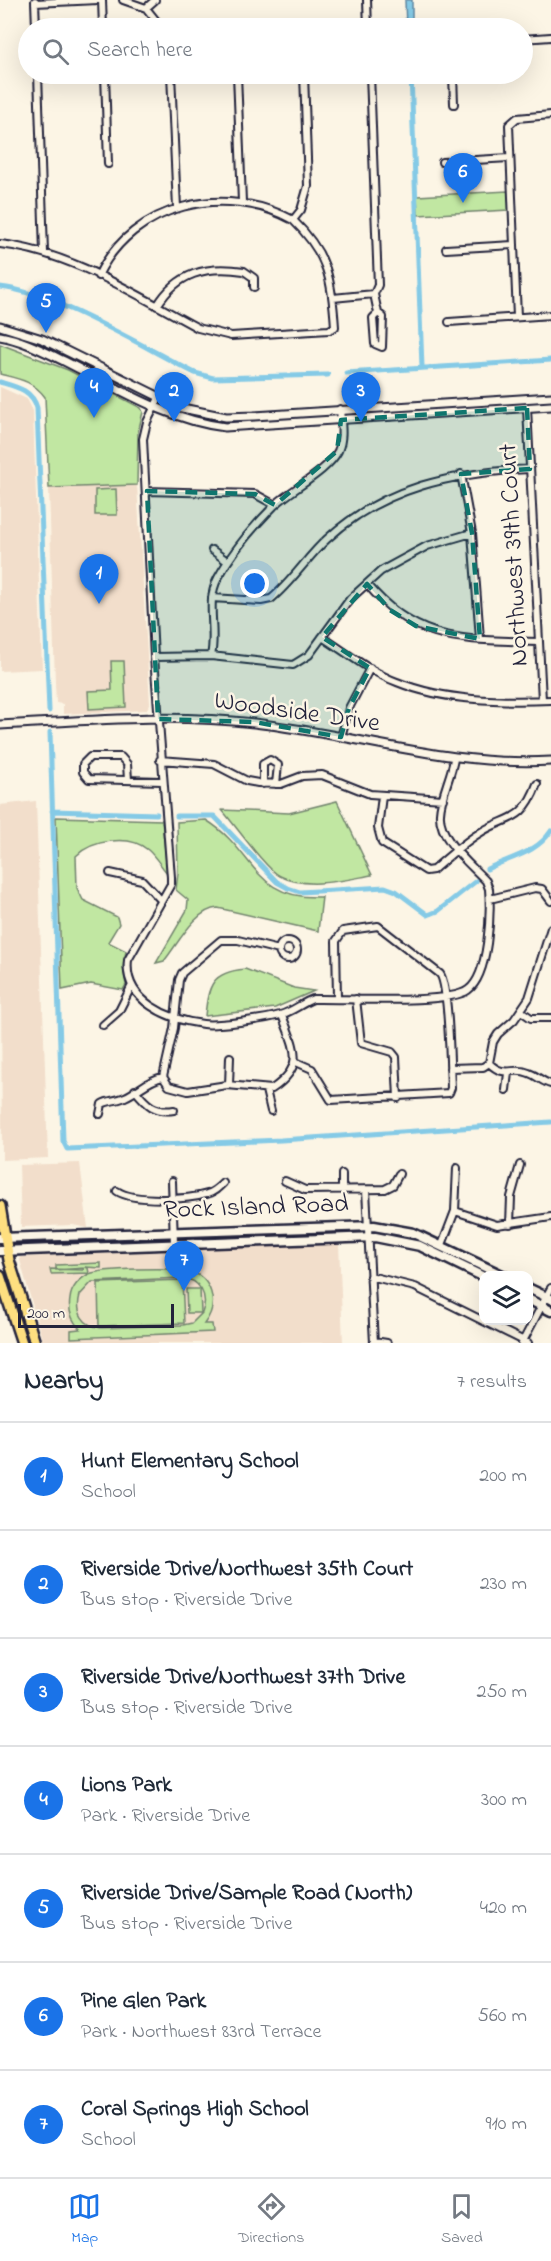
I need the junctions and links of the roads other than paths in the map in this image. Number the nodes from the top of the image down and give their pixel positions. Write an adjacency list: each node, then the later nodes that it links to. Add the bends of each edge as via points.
1 (100, 0): 5 (street); 8 (street)
2 (123, 0): 6 (street)
3 (155, 0): 6 (street)
4 (367, 0): 10 (street)
5 (35, 1): 7 (street)
6 (146, 8): 9 (street)
7 (36, 18)
8 (102, 18)
9 (154, 18)
10 (368, 18)
11 (551, 37): 12 (street)
12 (533, 38)
13 (38, 84): 31 (street)
14 (105, 84): 24 (street)
15 (171, 84): 26 (street)
16 (237, 84): 25 (street)
17 (304, 84): 27 (street, via 308,186 302,210)
18 (370, 84): 34 (street, via 378,285)
19 (453, 84): 20 (street)
20 (454, 104)
21 (551, 115): 22 (street, via 511,120)
22 (509, 158): 23 (street); 29 (street)
23 (442, 162)
24 (108, 164)
25 (242, 202): 26 (street); 27 (street, via 264,206)
26 (177, 208): 32 (street, via 123,238 107,256)
27 (293, 220): 35 (street, via 317,246 330,277)
28 (0, 244): 31 (street)
29 (513, 245): 30 (street); 39 (street)
30 (446, 249)
31 (44, 252): 32 (street)
32 (98, 276): 36 (street)
33 (255, 287): 36 (street, via 254,278 244,271 202,272 178,280)
34 (374, 294): 35 (street); 37 (street)
35 (333, 298): 36 (street, via 334,327 328,330 231,336 198,328)
36 (157, 306)
37 (378, 313): 37 (street, via 373,318 378,347 384,344 382,317)
38 (551, 315): 39 (street)
39 (517, 317): 40 (street)
40 (449, 322)
41 (0, 326): 44 (street, via 42,339)
42 (0, 336): 46 (street, via 29,344)
43 (551, 397): 48 (street)
44 (159, 398): 46 (street); 48 (street, via 197,413 226,417)
45 (551, 406): 47 (street)
46 (155, 407): 49 (street, via 203,424 225,427); 52 (street, via 143,439)
47 (527, 408): 49 (street); 50 (street, Northwest 39th Court)
48 (340, 409): 49 (street)
49 (340, 420): 53 (street, via 341,438 328,463)
50 (530, 469): 51 (street); 61 (street, Northwest 39th Court)
51 (461, 474): 54 (street); 58 (street, via 406,490 349,522 305,560 271,599)
52 (147, 491): 53 (street, via 255,494); 63 (street)
53 (275, 506): 56 (street)
54 (472, 533): 57 (street, via 448,538 406,556); 60 (street)
55 (212, 550): 56 (street)
56 (227, 561): 58 (street)
57 (367, 584): 59 (street, via 338,612); 60 (street, via 390,610 416,627)
58 (212, 598): 62 (street)
59 (322, 637): 62 (street, via 309,655 293,665); 64 (street)
60 (480, 639): 61 (street)
61 (539, 642): 65 (street, Northwest 39th Court)
62 (211, 656): 63 (street)
63 (154, 657): 67 (street)
64 (370, 668): 65 (street, via 395,682 451,696); 69 (street, via 349,708)
65 (542, 700): 66 (street)
66 (551, 700)
67 (158, 719): 68 (street, Woodside Drive); 69 (street, Woodside Drive, via 254,722); 71 (street)
68 (0, 725)
69 (341, 737): 70 (street, Woodside Drive)
70 (454, 759): 72 (street, Woodside Drive); 79 (street)
71 (160, 760): 74 (street); 75 (street, via 214,764 247,781)
72 (551, 762)
73 (128, 780): 73 (street, via 89,779 83,764 90,757 121,758 127,764); 74 (street)
74 (162, 781): 82 (street, via 171,884)
75 (263, 784): 76 (street); 76 (street, via 263,764 270,760 278,765)
76 (276, 784): 78 (street, via 322,775)
77 (537, 784): 80 (street, via 517,816 483,831)
78 (382, 796): 79 (street); 80 (street, via 379,836 387,849 426,871 433,870)
79 (443, 798): 80 (street, via 441,822)
80 (457, 850): 83 (street, via 486,881)
81 (110, 873): 82 (street, via 142,880)
82 (160, 899): 87 (street, via 128,960 126,971)
83 (490, 899): 84 (street, via 535,888 548,894); 88 (street, via 484,955 474,985 460,994)
84 (551, 901)
85 (551, 928): 91 (street, via 537,978)
86 (279, 950): 93 (street, via 229,939 213,945 182,973)
87 (132, 987): 93 (street, via 156,1010); 95 (street, via 119,1011)
88 (445, 996): 89 (street, via 440,974 383,929 371,925 338,935); 90 (street); 99 (street)
89 (337, 998): 90 (street); 92 (street, via 307,1001)
90 (356, 999): 107 (street, via 361,1043 392,1052 396,1057)
91 (521, 1011): 94 (street, via 531,1018); 98 (street, via 493,1042)
92 (282, 1015): 93 (street, via 219,1025); 97 (street)
93 (174, 1017): 101 (street)
94 (551, 1018)
95 (103, 1025)
96 (230, 1057): 103 (street)
97 (296, 1062): 105 (street, via 281,1082); 107 (street, via 312,1069 331,1101)
98 (489, 1063): 99 (street, via 483,1067); 100 (street)
99 (450, 1068): 107 (street, via 449,1093)
100 (508, 1073): 102 (street, via 529,1073); 106 (street)
101 (163, 1077): 103 (street, via 170,1086 188,1091); 104 (street)
102 (551, 1084)
103 (229, 1085): 105 (street)
104 (135, 1090): 108 (street, via 154,1110); 110 (street, via 102,1104)
105 (266, 1090): 109 (street)
106 (506, 1090)
107 (398, 1098)
108 (174, 1110)
109 (271, 1111)
110 (100, 1114)
111 (520, 1165): 125 (street, via 511,1197)
112 (458, 1168): 123 (street)
113 (342, 1174): 118 (street)
114 (399, 1174): 119 (street, via 393,1185 385,1189)
115 (172, 1181): 121 (street)
116 (285, 1181): 118 (street, via 305,1190)
117 (223, 1183): 121 (street, via 206,1195)
118 (342, 1190): 119 (street)
119 (366, 1190): 126 (street)
120 (117, 1191): 121 (street, via 125,1196)
121 (172, 1197): 128 (street)
122 (0, 1206): 130 (main road)
123 (455, 1211): 125 (street, via 482,1222); 133 (street)
124 (551, 1217): 125 (street)
125 (510, 1224)
126 (368, 1226): 127 (main road, Rock Island Road); 129 (street); 133 (main road, Rock Island Road, via 413,1233)
127 (215, 1231): 128 (main road, Rock Island Road); 131 (main road)
128 (174, 1232): 130 (main road, Rock Island Road); 132 (street)
129 (369, 1237): 131 (main road, Rock Island Road); 136 (main road, Rock Island Road, via 420,1246); 138 (street)
130 (2, 1238): 134 (main road)
131 (215, 1242): 132 (main road, Rock Island Road)
132 (174, 1244): 134 (main road, Rock Island Road)
133 (442, 1245): 135 (main road, Rock Island Road)
134 (3, 1251): 147 (main road)
135 (496, 1271)
136 (479, 1275)
137 (0, 1276): 146 (main road)
138 (370, 1276): 144 (street); 145 (street, via 415,1287)
139 (533, 1290): 140 (main road)
140 (550, 1295): 142 (street)
141 (533, 1302): 142 (main road)
142 (542, 1306): 143 (main road); 145 (street)
143 (551, 1311)
144 (374, 1342): 148 (street)
145 (524, 1342)
146 (22, 1343)
147 (36, 1343)
148 (387, 1343)

